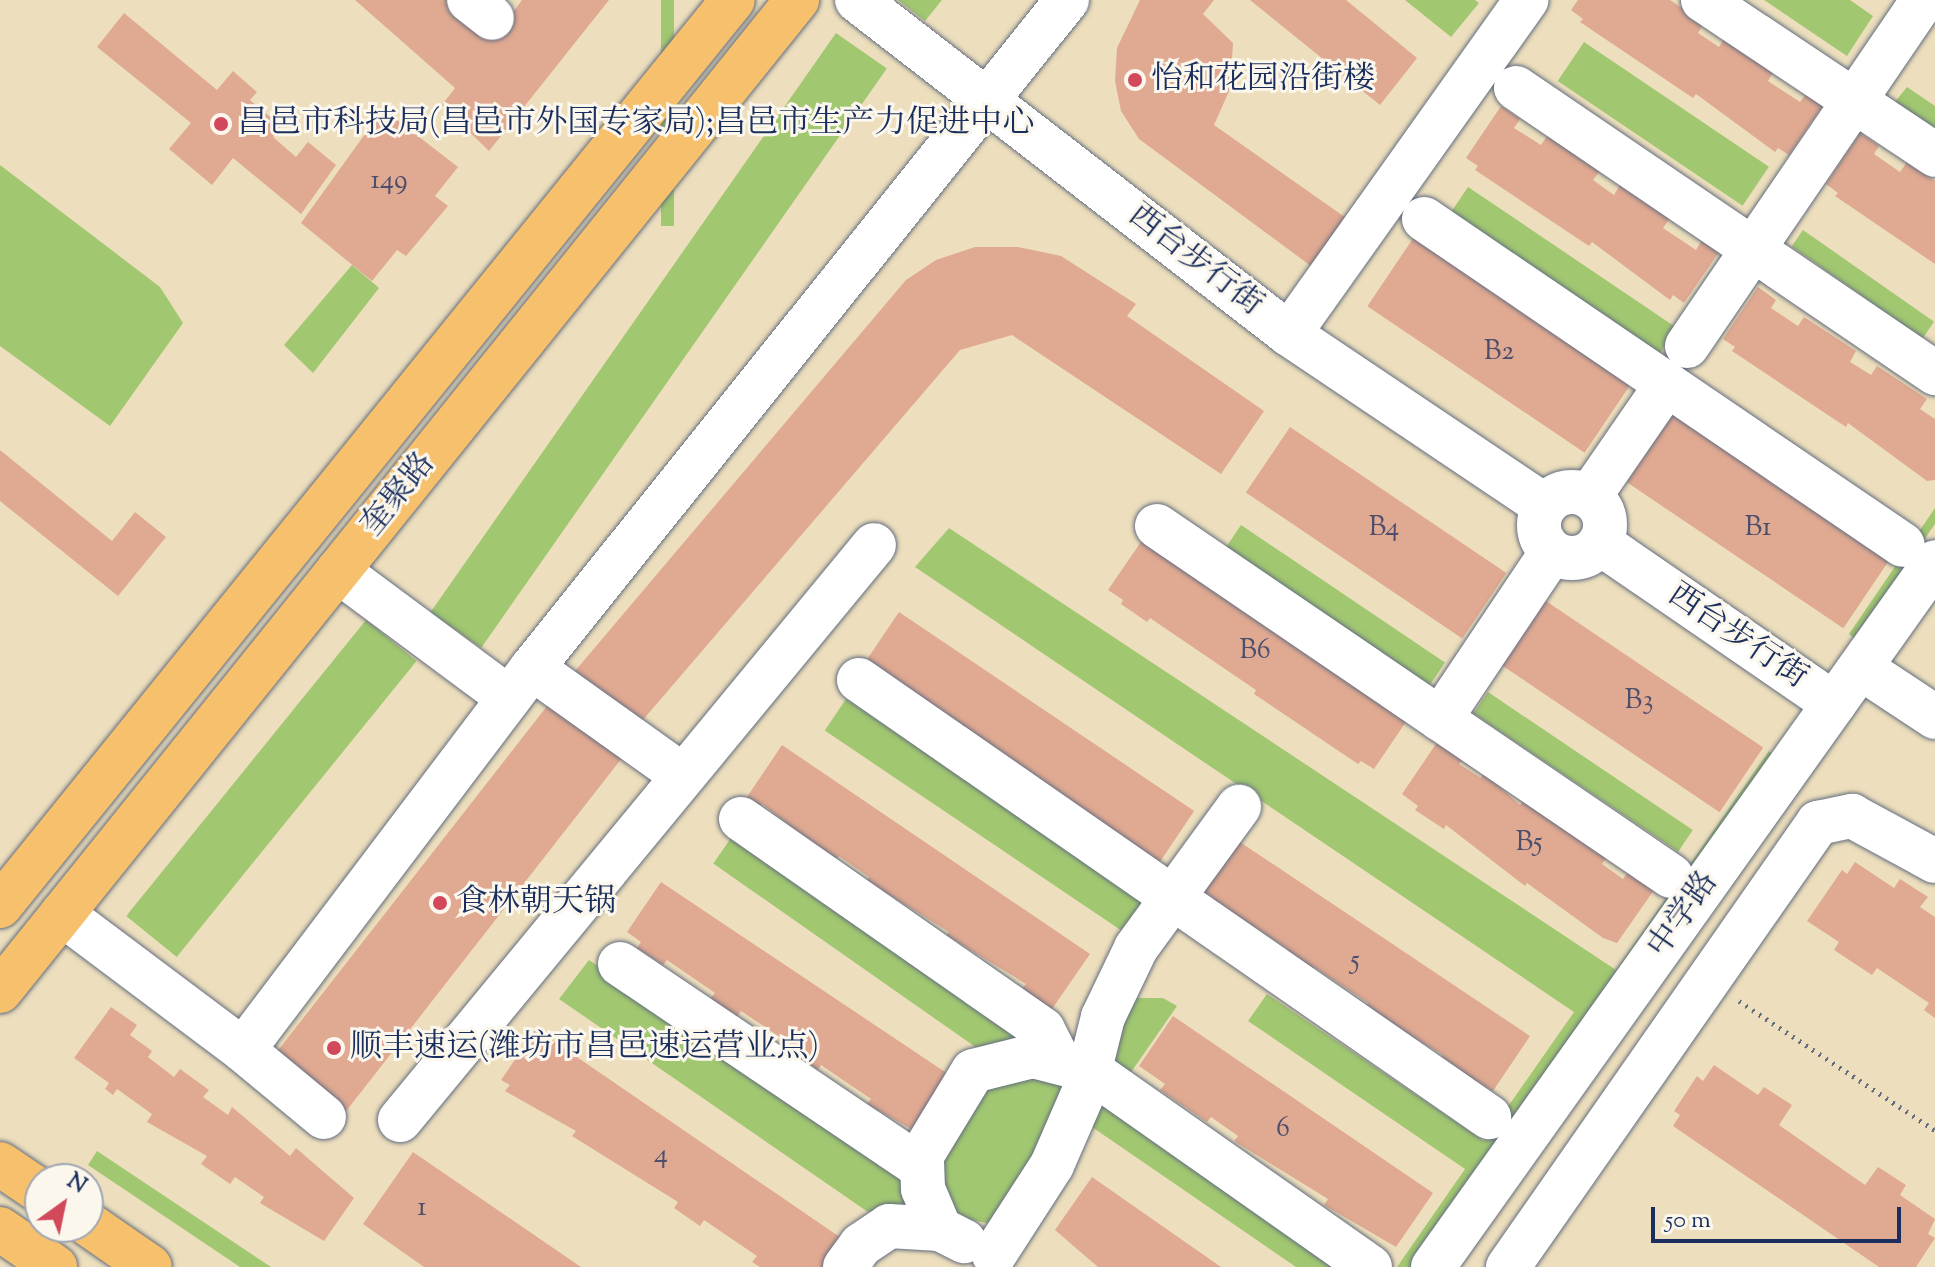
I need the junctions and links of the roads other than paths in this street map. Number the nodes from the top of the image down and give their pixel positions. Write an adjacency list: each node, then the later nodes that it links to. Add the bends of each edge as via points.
1 (733, 0): 37 (main road, 奎聚路)
2 (797, 0): 25 (main road, 奎聚路)
3 (857, 0): 9 (street, 西台步行街)
4 (1067, 0): 9 (street)
5 (1526, 0): 14 (street)
6 (1703, 0): 10 (street)
7 (1923, 0): 10 (street)
8 (1516, 88): 13 (street)
9 (986, 100): 14 (street, 西台步行街); 28 (street)
10 (1854, 101): 11 (street); 13 (street)
11 (1935, 155)
12 (1424, 219): 17 (street)
13 (1753, 250): 15 (street); 16 (street)
14 (1289, 334): 19 (street, 西台步行街)
15 (1687, 346)
16 (1935, 373)
17 (1667, 384): 18 (street); 24 (street)
18 (1589, 497): 19 (street, via 1569,492); 21 (street, via 1603,514)
19 (1545, 506): 23 (street, via 1539,529)
20 (1157, 526): 31 (street)
21 (1600, 543): 23 (street, via 1578,558); 29 (street, 西台步行街)
22 (874, 545): 32 (street)
23 (1552, 552): 31 (street)
24 (1919, 554): 26 (street, 中学路)
25 (338, 571): 28 (street); 39 (main road, 奎聚路)
26 (1861, 668): 29 (street, 中学路); 30 (street)
27 (859, 680): 38 (street)
28 (521, 683): 32 (street); 42 (street)
29 (1834, 704): 58 (street, 中学路)
30 (1935, 717)
31 (1440, 719): 36 (street)
32 (682, 775): 46 (street)
33 (1239, 807): 38 (street)
34 (741, 819): 43 (street, via 1043,1030)
35 (1935, 861): 59 (street, via 1852,816 1818,823)
36 (1671, 876)
37 (5, 889)
38 (1170, 900): 43 (street, via 1136,948); 45 (street)
39 (62, 914): 41 (main road, 奎聚路); 42 (street)
40 (620, 964): 48 (street)
41 (0, 991)
42 (243, 1050): 44 (street)
43 (1074, 1065): 48 (street, via 1033,1056 973,1071 922,1155); 53 (street, via 1052,1165); 57 (street)
44 (324, 1117)
45 (1489, 1117)
46 (400, 1120)
47 (0, 1164): 49 (main road)
48 (922, 1168): 51 (street, via 923,1189)
49 (24, 1180)
50 (0, 1229): 54 (main road)
51 (940, 1229): 53 (street); 56 (street, via 889,1226 861,1245)
52 (104, 1235): 55 (main road)
53 (1002, 1261)
54 (55, 1267)
55 (150, 1267)
56 (845, 1267)
57 (1370, 1267)
58 (1433, 1267)
59 (1508, 1267)

